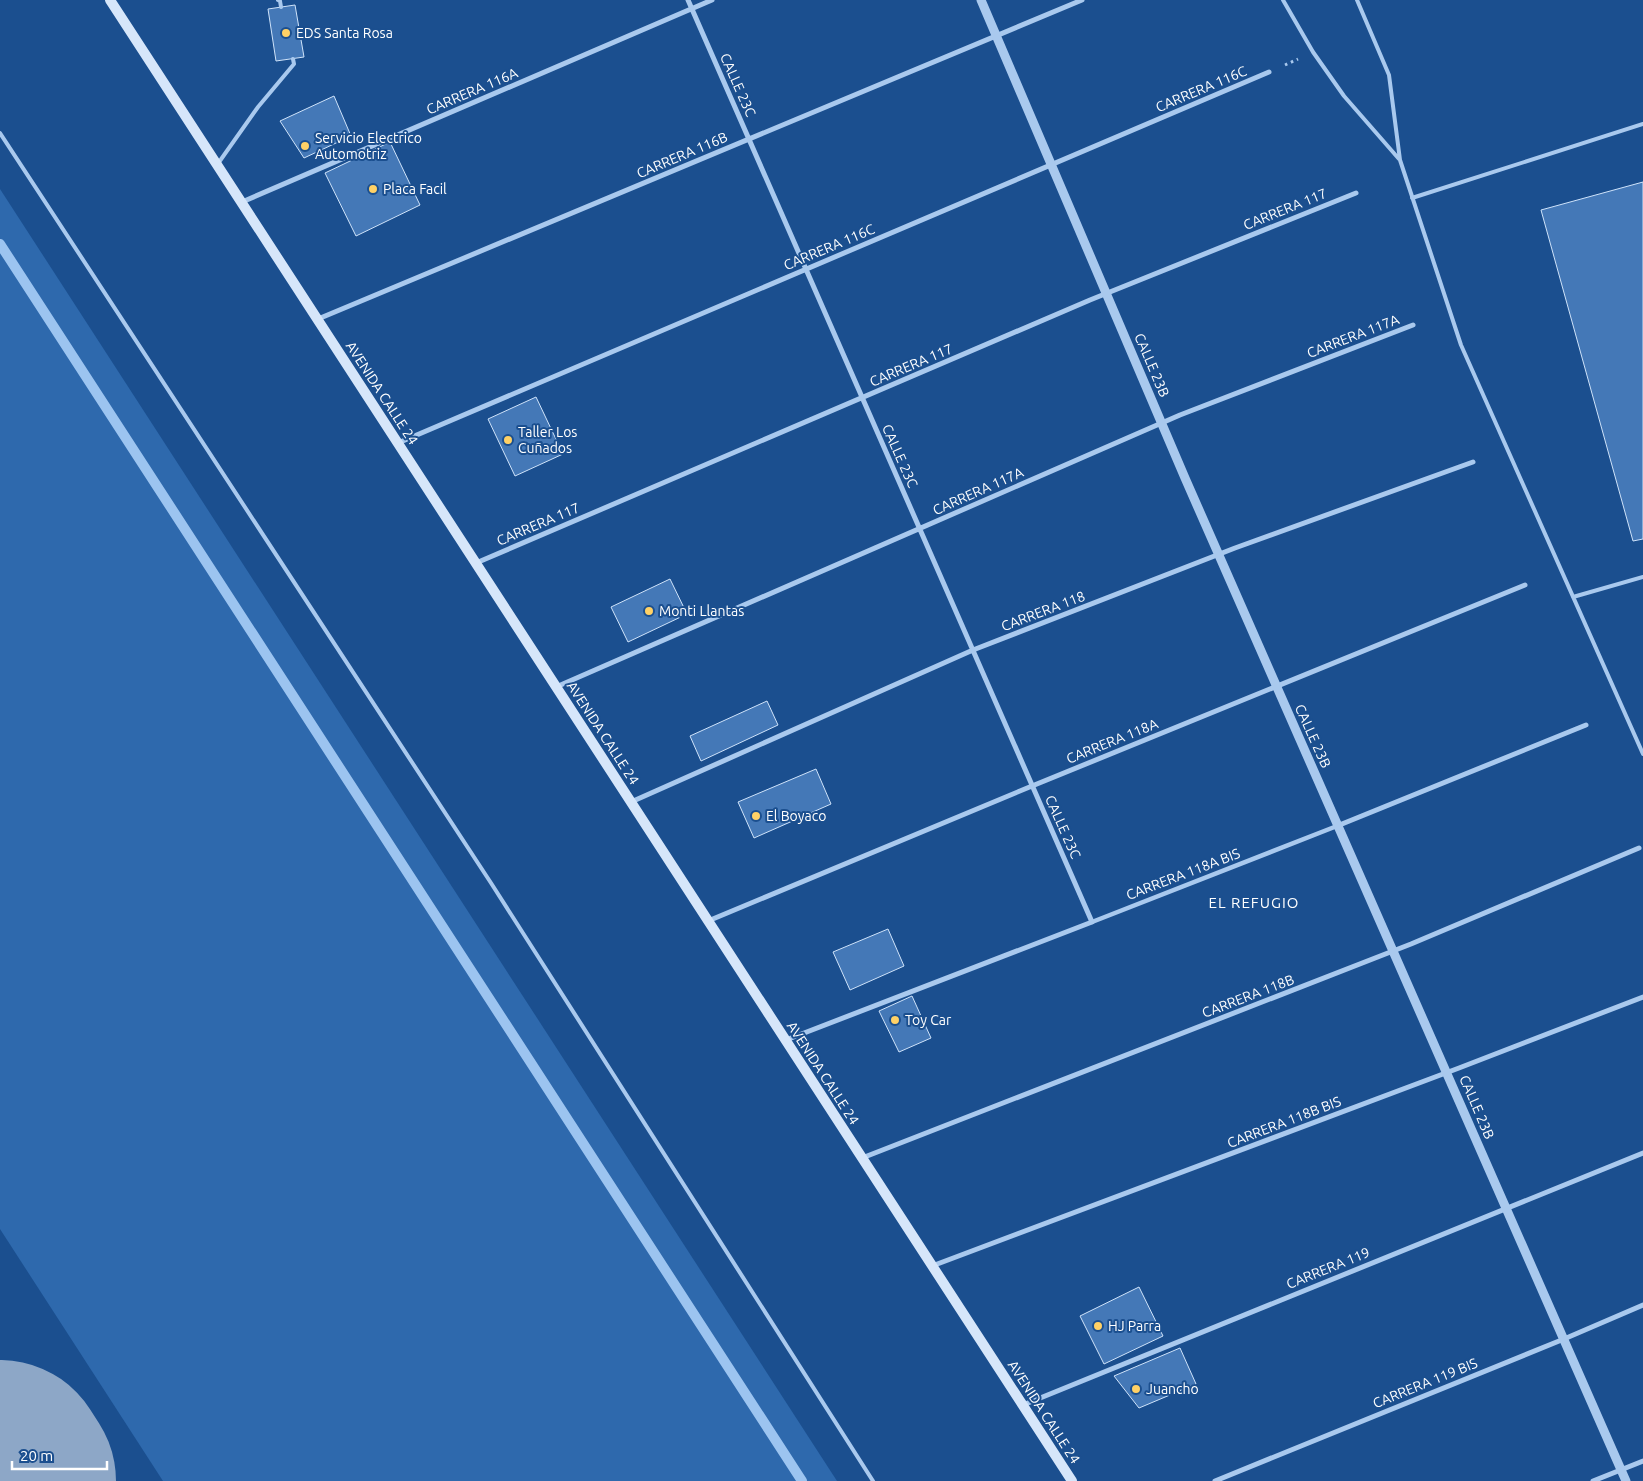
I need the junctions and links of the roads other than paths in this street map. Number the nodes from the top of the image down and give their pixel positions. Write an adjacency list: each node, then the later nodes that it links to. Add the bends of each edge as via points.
1 (110, 0): 18 (main road, AVENIDA CALLE 24)
2 (278, 0): 9 (lane)
3 (688, 0): 10 (street, CALLE 23C)
4 (712, 0): 10 (street, CARRERA 116A)
5 (981, 0): 11 (street, CALLE 23B)
6 (1082, 0): 11 (street, CARRERA 116B)
7 (1282, 0): 17 (lane, via 1344,96)
8 (1357, 0): 17 (lane, via 1389,75)
9 (281, 7)
10 (692, 9): 16 (street, CALLE 23C); 22 (street, CARRERA 116A)
11 (996, 35): 16 (street, CARRERA 116B); 19 (street, CALLE 23B)
12 (293, 59): 18 (lane, via 294,64)
13 (1269, 72): 19 (street, CARRERA 116C)
14 (1643, 124): 21 (lane)
15 (0, 133): 61 (lane, via 490,883)
16 (749, 139): 23 (street, CALLE 23C); 25 (street, CARRERA 116B)
17 (1400, 160): 21 (lane)
18 (217, 165): 22 (main road, AVENIDA CALLE 24)
19 (1051, 165): 23 (street, CARRERA 116C); 24 (street, CALLE 23B)
20 (1356, 192): 24 (street, CARRERA 117)
21 (1412, 198): 36 (lane, via 1462,345)
22 (242, 202): 25 (main road, AVENIDA CALLE 24)
23 (806, 269): 27 (street, CALLE 23C); 29 (street, CARRERA 116C)
24 (1106, 294): 27 (street, CARRERA 117); 28 (street, CALLE 23B)
25 (318, 319): 29 (main road, AVENIDA CALLE 24)
26 (1413, 325): 28 (street, CARRERA 117A)
27 (862, 398): 31 (street, CALLE 23C); 33 (street, CARRERA 117)
28 (1162, 423): 31 (street, CARRERA 117A); 32 (street, CALLE 23B)
29 (398, 443): 33 (main road, AVENIDA CALLE 24)
30 (1472, 462): 32 (street, CARRERA 118)
31 (920, 529): 37 (street, CALLE 23C); 39 (street, CARRERA 117A)
32 (1218, 554): 37 (street, CARRERA 118); 38 (street, CALLE 23B)
33 (476, 563): 39 (main road, AVENIDA CALLE 24)
34 (1643, 577): 36 (lane)
35 (1525, 585): 38 (street, CARRERA 118A)
36 (1572, 597): 41 (lane)
37 (973, 650): 42 (street, CALLE 23C); 43 (street, CARRERA 118)
38 (1276, 686): 42 (street, CARRERA 118A); 44 (street, CALLE 23B)
39 (556, 687): 43 (main road, AVENIDA CALLE 24)
40 (1586, 725): 44 (street, CARRERA 118A BIS)
41 (1643, 754)
42 (1032, 786): 46 (street, CARRERA 118A); 47 (street, CALLE 23C)
43 (630, 802): 46 (main road, AVENIDA CALLE 24)
44 (1337, 826): 47 (street, CARRERA 118A BIS); 48 (street, CALLE 23B)
45 (1639, 848): 48 (street, CARRERA 118B)
46 (708, 921): 50 (main road, AVENIDA CALLE 24)
47 (1092, 922): 50 (street, CARRERA 118A BIS)
48 (1392, 952): 51 (street, CALLE 23B); 53 (street, CARRERA 118B)
49 (1643, 997): 51 (street, CARRERA 118B BIS)
50 (786, 1040): 53 (main road, AVENIDA CALLE 24)
51 (1447, 1073): 54 (street, CALLE 23B); 55 (street, CARRERA 118B BIS)
52 (1643, 1153): 54 (street, CARRERA 119)
53 (862, 1158): 55 (main road, AVENIDA CALLE 24)
54 (1506, 1208): 57 (street, CALLE 23B); 58 (street, CARRERA 119)
55 (932, 1266): 58 (main road, AVENIDA CALLE 24)
56 (1643, 1305): 57 (street, CARRERA 119 BIS)
57 (1564, 1339): 60 (street, CALLE 23B); 63 (street, CARRERA 119 BIS)
58 (1022, 1405): 62 (main road, AVENIDA CALLE 24)
59 (1643, 1461): 60 (street)
60 (1621, 1470): 64 (street); 65 (street, CALLE 23B)
61 (873, 1481)
62 (1072, 1481)
63 (1215, 1481)
64 (1593, 1481)
65 (1626, 1481)

